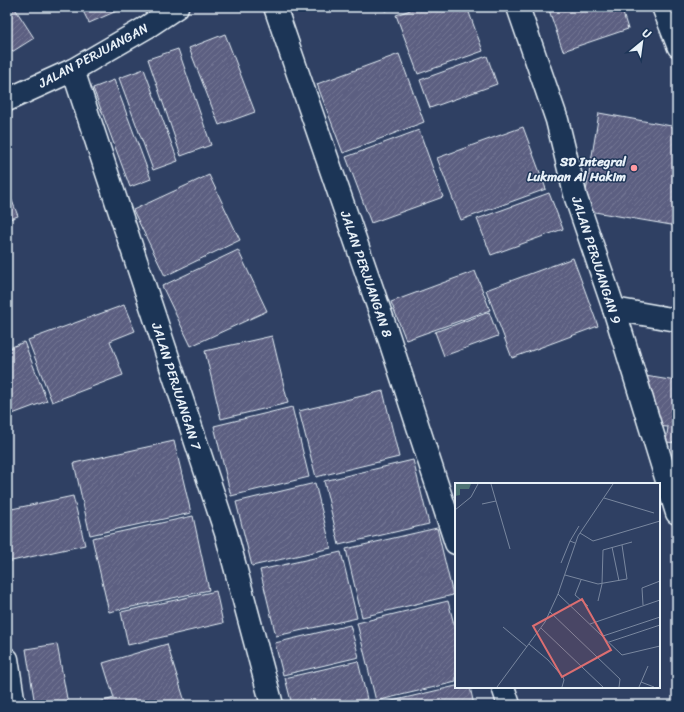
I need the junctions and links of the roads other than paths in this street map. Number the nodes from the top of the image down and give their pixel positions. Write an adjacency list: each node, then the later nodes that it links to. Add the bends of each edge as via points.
1 (177, 7): 6 (street, JALAN PERJUANGAN)
2 (275, 7): 11 (street, JALAN PERJUANGAN 8, via 389,338)
3 (518, 7): 8 (street, JALAN PERJUANGAN 9, via 557,120 576,198)
4 (661, 7): 5 (lane)
5 (677, 48)
6 (72, 70): 7 (street, JALAN PERJUANGAN); 15 (street, JALAN PERJUANGAN 7, via 226,533)
7 (7, 100)
8 (614, 309): 9 (street); 10 (street, JALAN PERJUANGAN 9)
9 (677, 320)
10 (677, 513)
11 (455, 540)
12 (7, 659): 14 (street)
13 (503, 688): 16 (street)
14 (14, 705)
15 (272, 705)
16 (509, 705)

